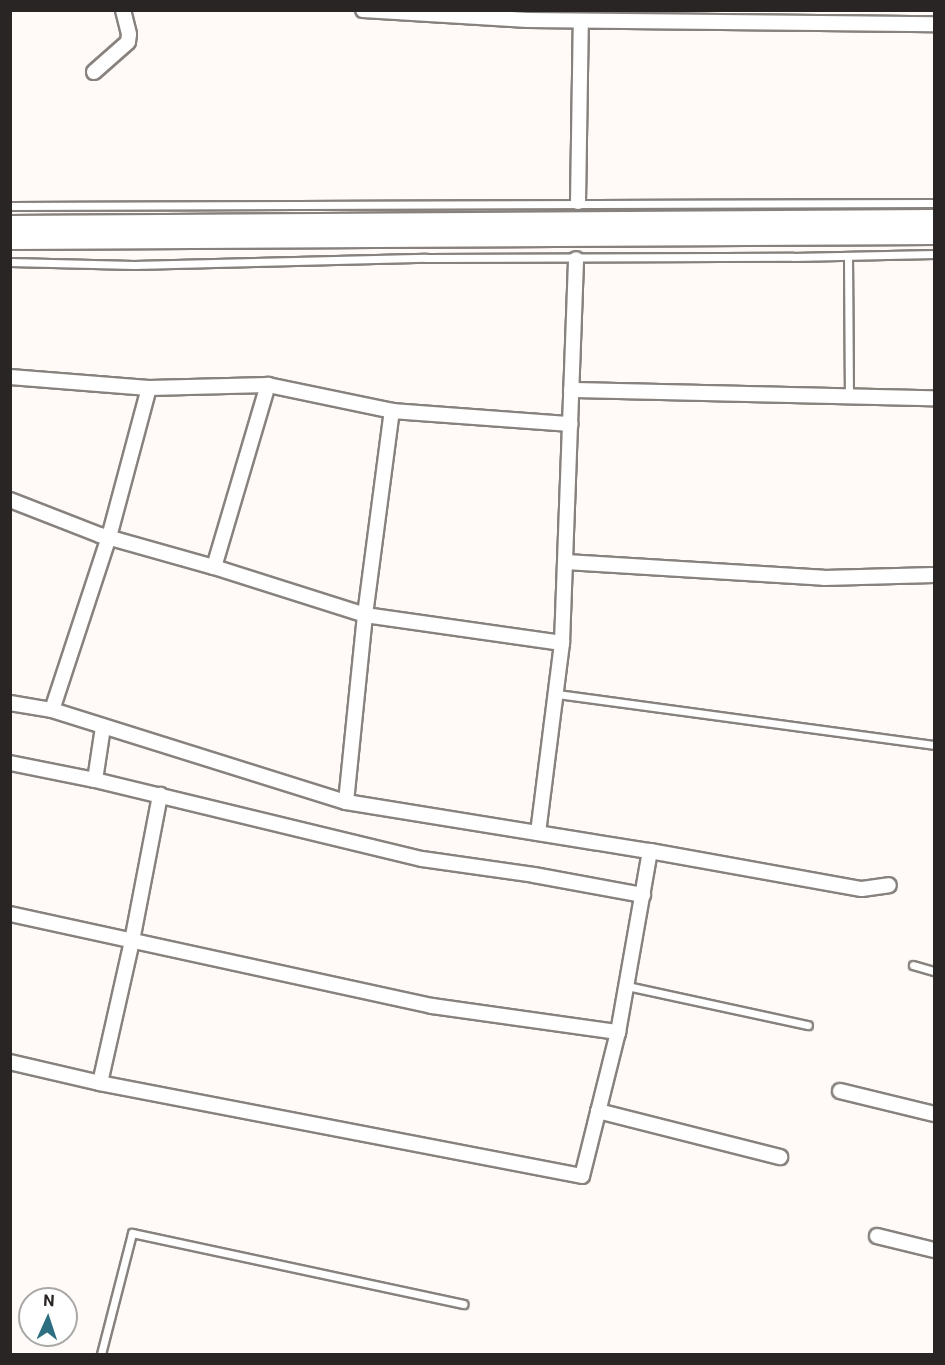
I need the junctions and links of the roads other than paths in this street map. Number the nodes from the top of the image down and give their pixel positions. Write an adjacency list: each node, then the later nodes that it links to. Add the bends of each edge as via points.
1 (123, 10): 5 (street, via 128,42)
2 (363, 10): 3 (street)
3 (581, 21): 4 (street); 6 (street)
4 (934, 24)
5 (94, 72)
6 (578, 202): 7 (lane); 8 (lane)
7 (934, 203)
8 (10, 206)
9 (934, 219): 10 (main road)
10 (10, 225)
11 (934, 235): 12 (main road)
12 (10, 240)
13 (934, 254): 14 (lane)
14 (848, 256): 15 (lane); 21 (lane)
15 (576, 259): 16 (lane, via 426,258 134,265); 20 (street)
16 (10, 261)
17 (10, 377): 19 (street)
18 (268, 385): 19 (street); 23 (street); 28 (street)
19 (149, 388): 26 (street)
20 (571, 390): 21 (street); 24 (street)
21 (849, 397): 22 (street)
22 (934, 398)
23 (392, 411): 24 (street); 30 (street)
24 (571, 424): 27 (street)
25 (10, 500): 26 (street)
26 (109, 537): 28 (street); 34 (street)
27 (566, 562): 29 (street, via 824,578); 31 (street)
28 (214, 567): 30 (street)
29 (934, 575)
30 (365, 615): 31 (street); 40 (street)
31 (562, 643): 32 (street)
32 (557, 694): 36 (lane); 41 (street)
33 (10, 704): 34 (street)
34 (52, 710): 35 (street)
35 (103, 727): 38 (street); 40 (street)
36 (934, 745)
37 (10, 763): 38 (street)
38 (95, 780): 39 (street)
39 (160, 795): 44 (street, via 422,859); 46 (street)
40 (346, 802): 41 (street)
41 (538, 833): 42 (street)
42 (650, 851): 43 (street, via 862,889); 44 (street)
43 (889, 885)
44 (643, 895): 49 (street)
45 (10, 914): 46 (street)
46 (132, 940): 51 (street, via 432,1006); 53 (street)
47 (913, 965): 48 (lane)
48 (934, 971)
49 (627, 986): 50 (lane); 51 (street)
50 (808, 1025)
51 (618, 1032): 55 (street)
52 (10, 1062): 53 (street)
53 (100, 1083): 55 (street, via 582,1176)
54 (840, 1091): 56 (street)
55 (598, 1111): 57 (street)
56 (934, 1114)
57 (780, 1157)
58 (877, 1236): 59 (street)
59 (934, 1250)
60 (463, 1304): 61 (lane, via 132,1233)
61 (101, 1354)

